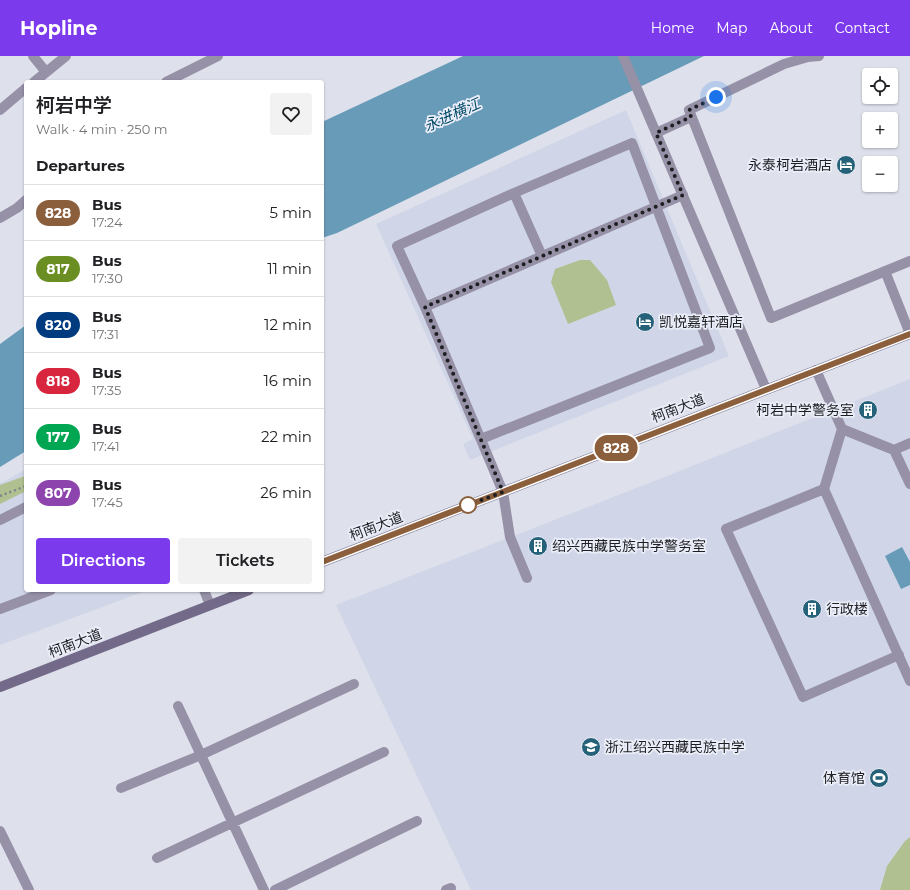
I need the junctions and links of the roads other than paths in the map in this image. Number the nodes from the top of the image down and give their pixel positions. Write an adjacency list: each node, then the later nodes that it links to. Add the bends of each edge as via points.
1 (33, 56): 6 (street)
2 (66, 56): 6 (street)
3 (218, 56): 8 (street)
4 (623, 56): 12 (street)
5 (819, 56): 11 (street, via 784,64 689,110)
6 (46, 72): 7 (street)
7 (36, 80)
8 (170, 80)
9 (24, 90): 10 (street)
10 (0, 110)
11 (691, 117): 12 (street); 20 (street, via 771,318)
12 (656, 133): 14 (street)
13 (514, 193): 16 (street, via 632,143); 18 (street); 21 (street, via 397,246)
14 (683, 195): 16 (street); 24 (street)
15 (24, 202): 17 (street)
16 (656, 207): 18 (street); 26 (street, via 710,348)
17 (0, 218)
18 (542, 256): 21 (street)
19 (910, 261): 20 (street)
20 (885, 271): 22 (street)
21 (425, 307): 26 (street)
22 (910, 334): 23 (main road, 柯南大道)
23 (816, 370): 24 (main road, 柯南大道); 25 (street)
24 (766, 389): 31 (main road, 柯南大道)
25 (842, 429): 28 (street); 30 (street)
26 (481, 439): 31 (street)
27 (910, 443): 28 (street)
28 (894, 450): 29 (street)
29 (910, 484)
30 (824, 489): 41 (street); 41 (street, via 726,529 803,697)
31 (503, 492): 34 (main road, 柯南大道); 35 (street, via 510,537)
32 (24, 508): 33 (street)
33 (0, 520)
34 (324, 561)
35 (527, 578)
36 (46, 592): 40 (street)
37 (205, 592): 39 (street)
38 (244, 592): 39 (main road, 柯南大道)
39 (210, 605): 44 (main road, 柯南大道)
40 (0, 609)
41 (898, 655): 42 (street)
42 (910, 680)
43 (354, 684): 47 (street)
44 (0, 687)
45 (178, 706): 47 (street)
46 (384, 752): 50 (street)
47 (201, 755): 48 (street); 50 (street)
48 (121, 788)
49 (418, 821): 55 (street)
50 (232, 822): 52 (street); 54 (street)
51 (0, 831): 53 (street)
52 (157, 858)
53 (29, 890)
54 (264, 890)
55 (275, 890)

